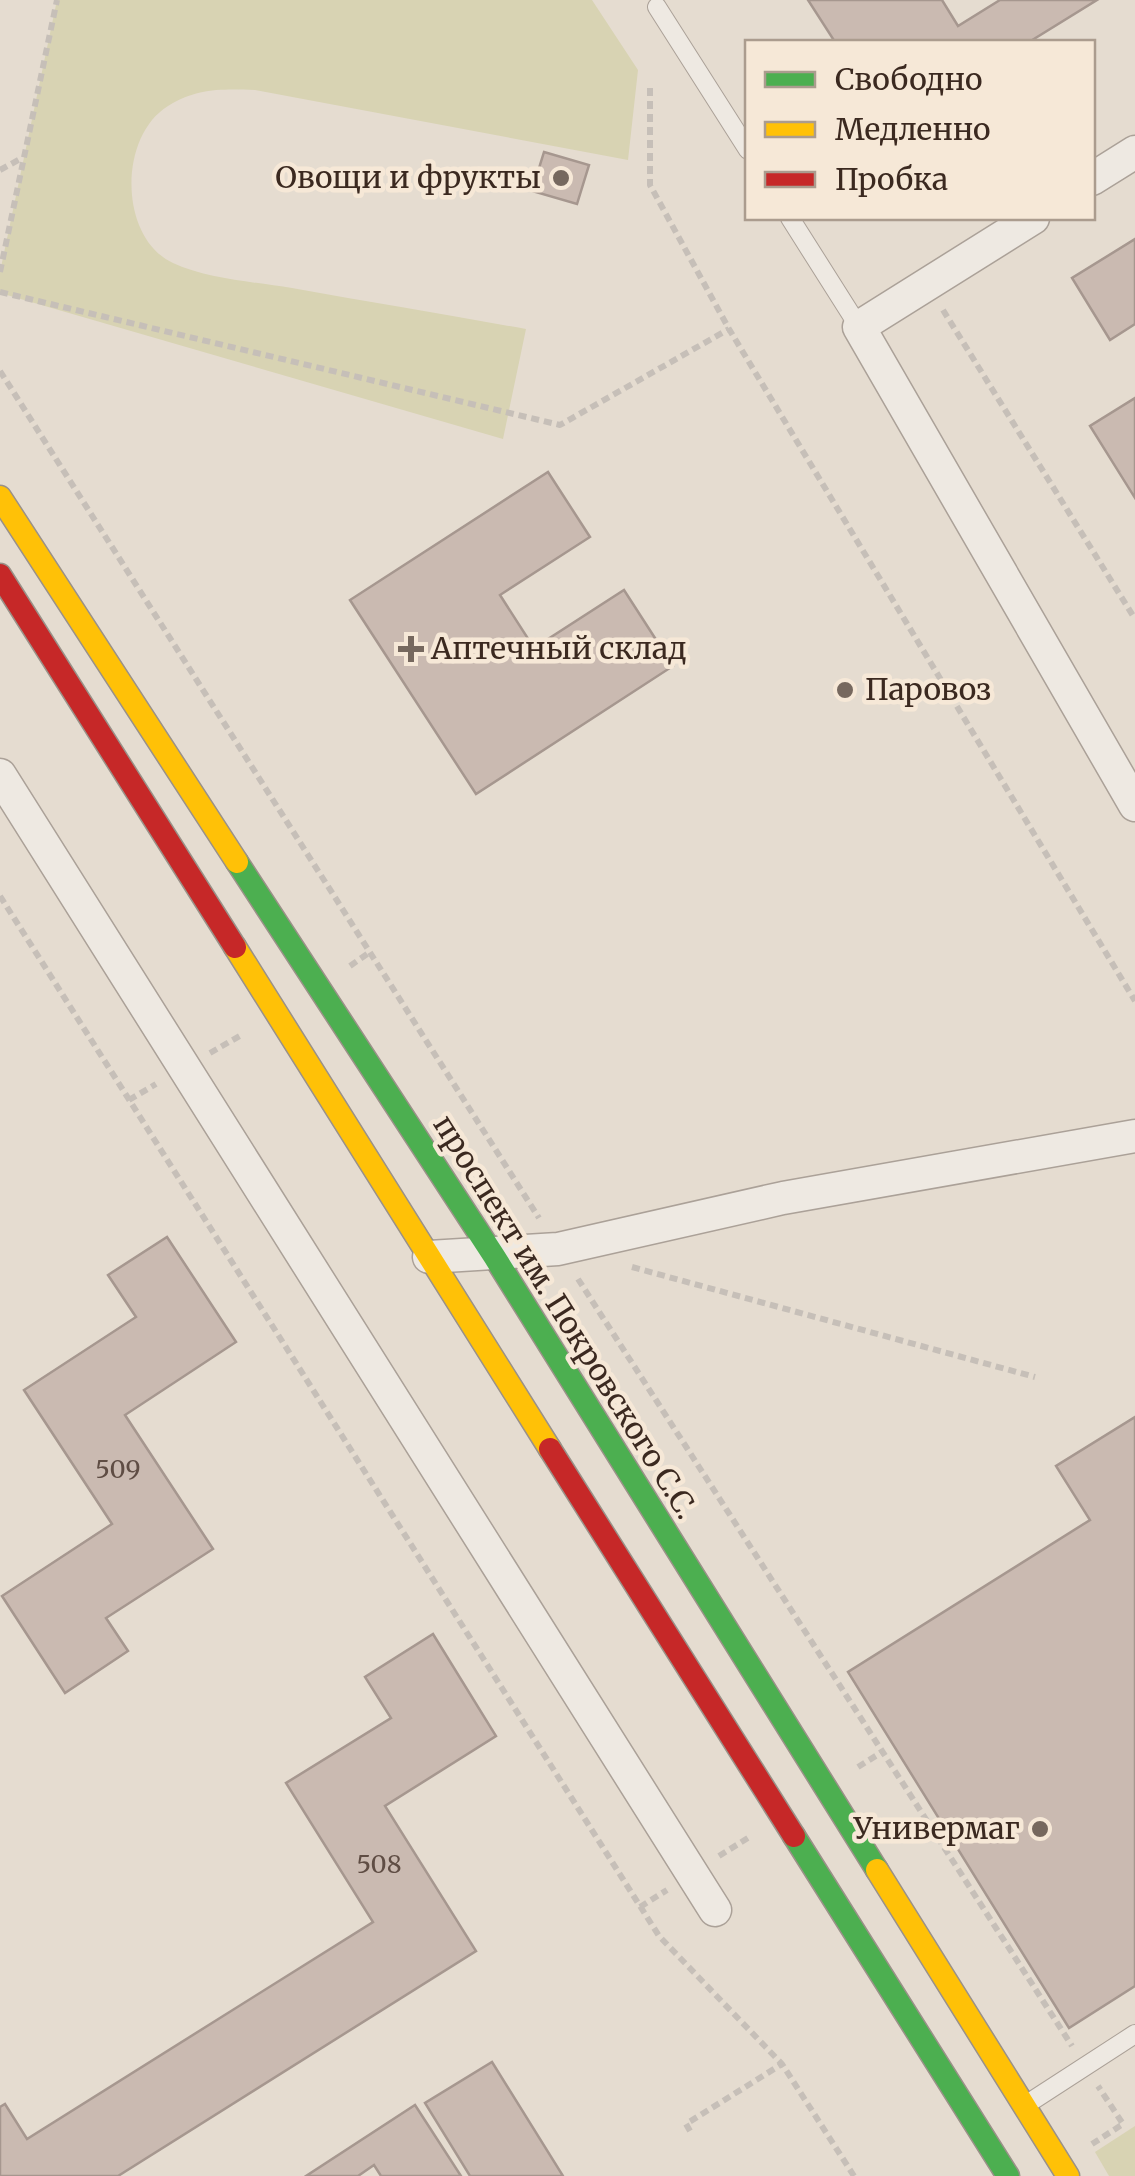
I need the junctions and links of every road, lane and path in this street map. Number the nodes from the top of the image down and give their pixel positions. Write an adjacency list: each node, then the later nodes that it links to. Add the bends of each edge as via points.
1 (56, 0): 6 (path)
2 (657, 7): 4 (lane)
3 (650, 88): 15 (path, via 650,185)
4 (745, 145)
5 (1135, 152): 8 (street)
6 (23, 158): 7 (path); 11 (path)
7 (0, 170)
8 (1095, 177)
9 (791, 220): 14 (lane)
10 (1030, 220): 12 (street)
11 (0, 272)
12 (927, 285): 14 (street); 18 (path)
13 (0, 292): 15 (path, via 560,426)
14 (860, 327): 20 (street)
15 (729, 329): 22 (path)
16 (0, 497): 24 (main road, проспект им. Покровского С.С.)
17 (0, 575): 25 (main road)
18 (1135, 618)
19 (0, 775): 30 (street)
20 (1135, 805)
21 (0, 896): 32 (path, via 659,1936)
22 (1135, 1002)
23 (1135, 1136): 24 (street)
24 (494, 1256): 25 (street); 33 (main road, проспект им. Покровского С.С.)
25 (429, 1257): 36 (main road)
26 (614, 1262): 27 (path)
27 (1035, 1377)
28 (759, 1831): 29 (path)
29 (709, 1863)
30 (715, 1910)
31 (1135, 2034): 33 (lane)
32 (782, 2064): 34 (path, via 686,2124); 35 (path)
33 (1023, 2106): 37 (main road, проспект им. Покровского С.С.)
34 (690, 2131)
35 (854, 2176)
36 (1008, 2176)
37 (1068, 2176)

